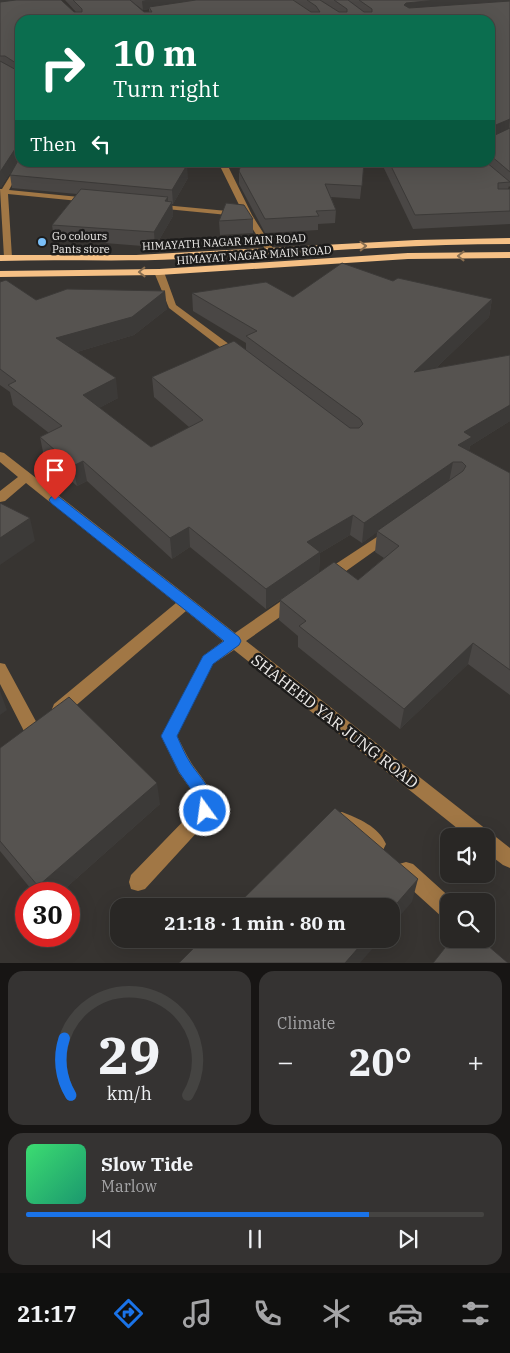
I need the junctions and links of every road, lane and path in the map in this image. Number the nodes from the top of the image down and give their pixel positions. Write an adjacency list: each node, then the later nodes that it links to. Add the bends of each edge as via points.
1 (18, 167): 3 (street)
2 (224, 167): 6 (street)
3 (2, 191): 4 (street); 10 (street)
4 (102, 201)
5 (150, 206): 6 (street)
6 (248, 215): 8 (street)
7 (510, 241): 8 (main road, HIMAYATH NAGAR MAIN ROAD, one-way to 7)
8 (270, 250): 10 (main road, HIMAYATH NAGAR MAIN ROAD, via 135,258)
9 (510, 255): 11 (main road, HIMAYAT NAGAR MAIN ROAD, one-way to 11, via 408,256)
10 (4, 258)
11 (160, 272): 12 (main road, HIMAYAT NAGAR MAIN ROAD, one-way to 12); 13 (street, via 172,306)
12 (0, 274)
13 (243, 360)
14 (0, 456): 15 (street, SHAHEED YAR JUNG ROAD)
15 (26, 477): 16 (street); 18 (street, SHAHEED YAR JUNG ROAD)
16 (0, 498)
17 (397, 528): 19 (street)
18 (186, 603): 19 (street, SHAHEED YAR JUNG ROAD); 21 (street)
19 (234, 641): 24 (street, SHAHEED YAR JUNG ROAD); 27 (street, via 208,660 169,736 185,768 203,793 205,811)
20 (0, 669): 21 (street)
21 (33, 732): 22 (street)
22 (20, 742)
23 (328, 822): 28 (street, via 343,820 359,828)
24 (472, 828)
25 (495, 847): 26 (street)
26 (510, 859)
27 (138, 882)
28 (440, 902)

